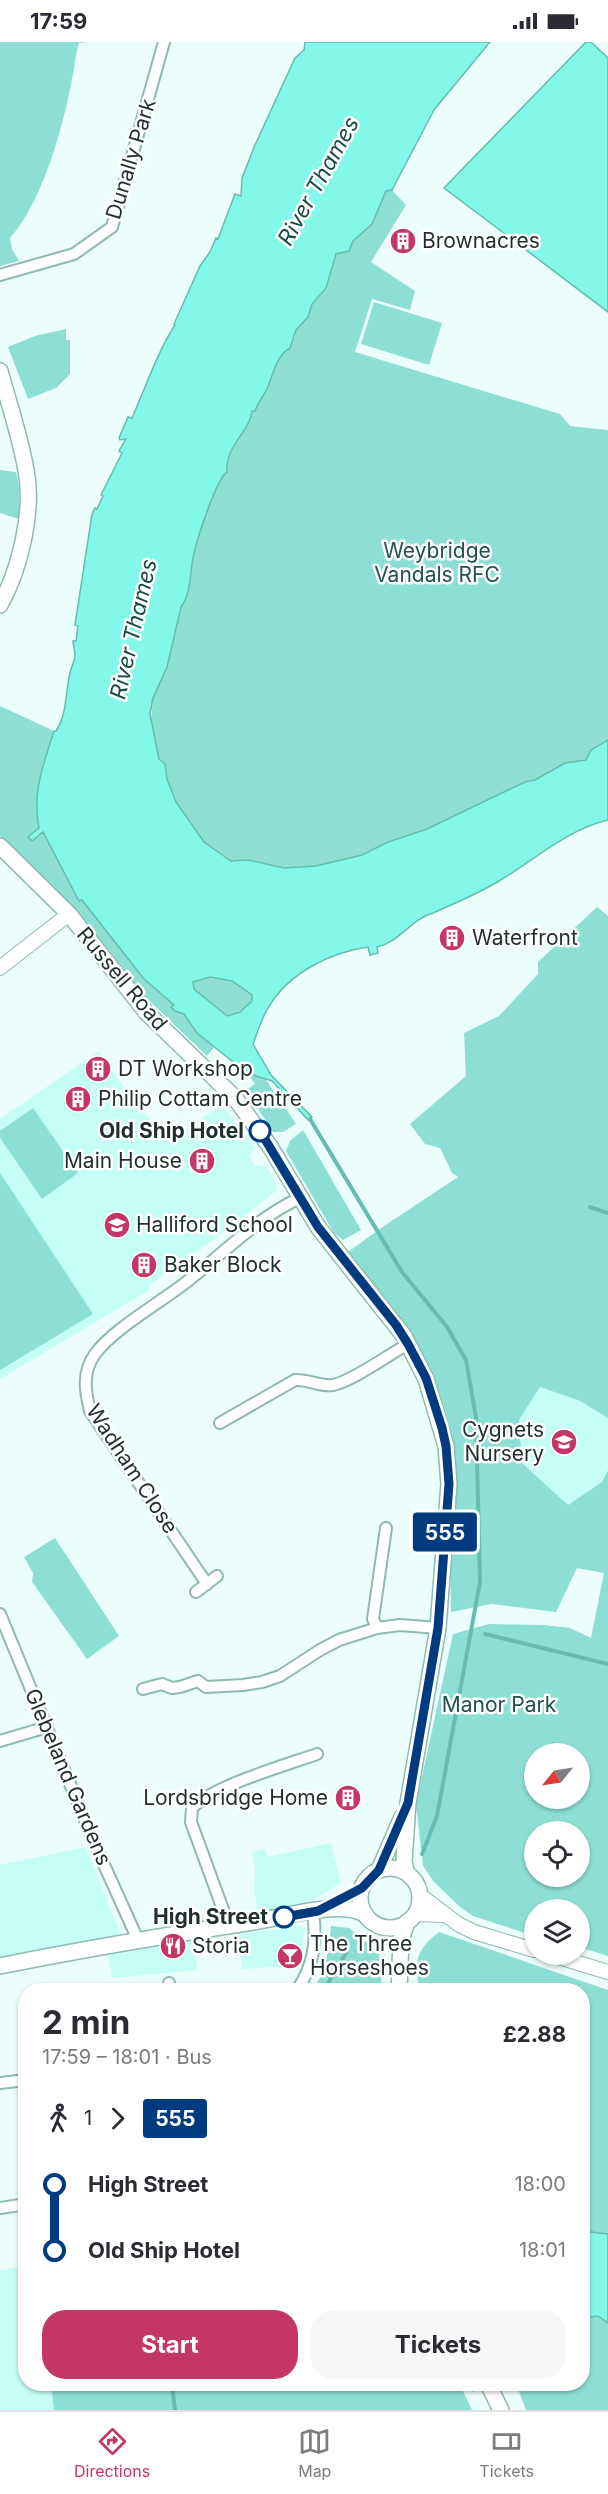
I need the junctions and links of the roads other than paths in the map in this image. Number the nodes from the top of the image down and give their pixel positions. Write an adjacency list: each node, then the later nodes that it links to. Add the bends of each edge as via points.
1 (164, 42): 2 (street, Dunally Park, via 112,228 74,254)
2 (0, 275)
3 (0, 371): 4 (main road, via 27,472 27,503 21,548 11,585)
4 (0, 605)
5 (0, 846): 6 (main road, Russell Road)
6 (69, 914): 7 (street); 8 (main road, Russell Road, via 146,1012 235,1098 266,1139)
7 (0, 968)
8 (300, 1198): 9 (main road, Russell Road); 13 (street, Wadham Close, via 267,1217 107,1341 94,1355 85,1374 90,1411)
9 (408, 1344): 10 (street, via 334,1385 295,1380); 17 (main road, Russell Road, via 426,1378 442,1428 448,1466)
10 (220, 1424)
11 (386, 1528): 16 (street, via 373,1619)
12 (217, 1576): 13 (street)
13 (207, 1584): 14 (street)
14 (196, 1592)
15 (0, 1614): 19 (street, Glebeland Gardens)
16 (377, 1628): 17 (street); 18 (street, via 339,1640 271,1679 243,1685 206,1687 198,1681 180,1688 162,1684)
17 (438, 1628): 22 (main road, Russell Road)
18 (143, 1689)
19 (47, 1727): 20 (street); 33 (street, Glebeland Gardens)
20 (0, 1741)
21 (317, 1754): 31 (street, via 241,1781 202,1799 192,1808 191,1822)
22 (408, 1803): 23 (main road, Russell Road); 24 (main road, Russell Road)
23 (379, 1870): 24 (main road); 25 (main road)
24 (406, 1872): 26 (main road, via 414,1879)
25 (362, 1888): 27 (main road); 28 (main road)
26 (420, 1895): 29 (street); 30 (main road)
27 (315, 1912): 28 (main road, via 348,1909); 31 (main road); 39 (street, via 312,1965)
28 (365, 1914): 32 (main road)
29 (447, 1916): 30 (street); 34 (street, via 474,1932)
30 (412, 1918): 32 (main road, via 391,1928); 37 (main road, via 401,1940)
31 (229, 1926): 33 (main road)
32 (383, 1926): 37 (main road)
33 (138, 1940): 36 (main road)
34 (524, 1947)
35 (585, 1965): 38 (street)
36 (0, 1966)
37 (398, 1971): 40 (main road)
38 (608, 1972)
39 (301, 1983)
40 (399, 1983)
41 (18, 2081): 42 (street)
42 (0, 2083)
43 (18, 2205): 44 (street)
44 (0, 2208)
45 (492, 2391): 46 (main road)
46 (501, 2410)

